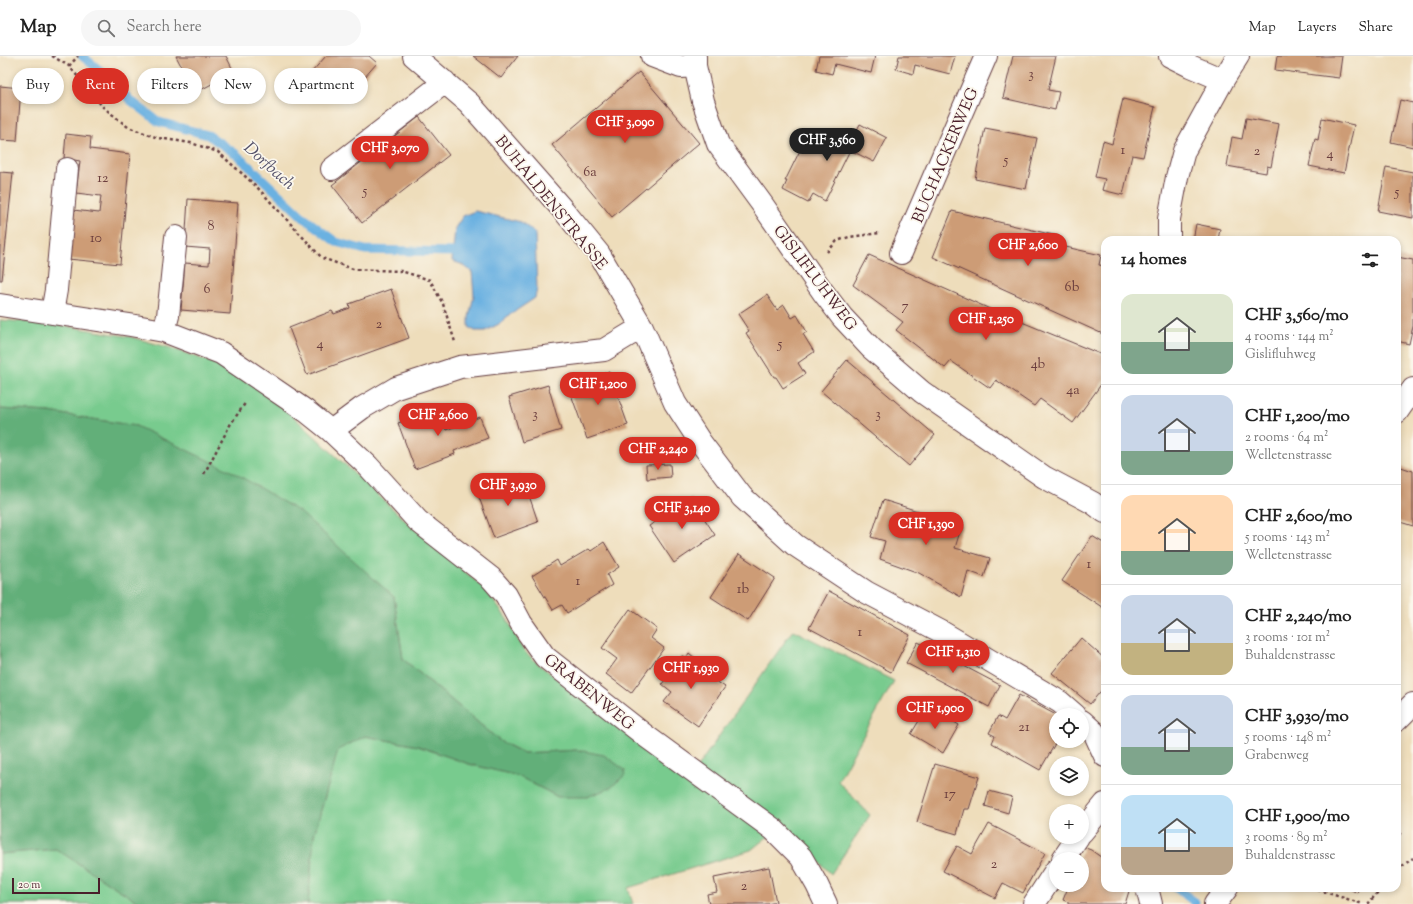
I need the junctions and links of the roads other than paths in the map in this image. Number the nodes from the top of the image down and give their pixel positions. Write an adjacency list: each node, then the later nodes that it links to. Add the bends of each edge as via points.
1 (414, 56): 8 (street, BUHALDENSTRASSE)
2 (652, 56): 6 (street, via 681,67)
3 (986, 56): 13 (street, BUCHACKERWEG)
4 (1170, 56): 7 (street)
5 (1238, 56): 7 (street)
6 (695, 61): 21 (street, GISLIFLUHWEG, via 703,100 718,144 842,317 871,348 922,392 1044,477)
7 (1223, 80): 11 (street, via 1184,152 1168,219)
8 (445, 82): 10 (street); 16 (street, BUHALDENSTRASSE, via 469,102 599,254)
9 (66, 169): 15 (street)
10 (332, 169)
11 (1169, 236)
12 (176, 237): 17 (street, via 168,316)
13 (901, 253)
14 (0, 305): 15 (street, GRABENWEG)
15 (52, 313): 17 (street, GRABENWEG)
16 (642, 327): 20 (street, via 604,350 460,367 396,388 362,408); 23 (street, BUHALDENSTRASSE, via 675,403 701,443 742,497 795,545 866,592 940,631)
17 (164, 331): 20 (street, GRABENWEG, via 221,353)
18 (1413, 389): 19 (street)
19 (1401, 406)
20 (331, 431): 32 (street, GRABENWEG, via 368,466 418,521 491,578 506,595 521,623 545,657 647,737 773,829 801,857)
21 (1101, 509)
22 (1413, 704): 24 (street)
23 (1067, 708)
24 (1401, 716)
25 (1089, 727): 26 (street)
26 (1101, 747)
27 (1101, 809): 28 (street)
28 (1089, 823)
29 (1049, 881): 33 (street)
30 (1149, 892): 34 (street)
31 (1224, 892): 35 (street)
32 (826, 904)
33 (1034, 904)
34 (1151, 904)
35 (1215, 904)

